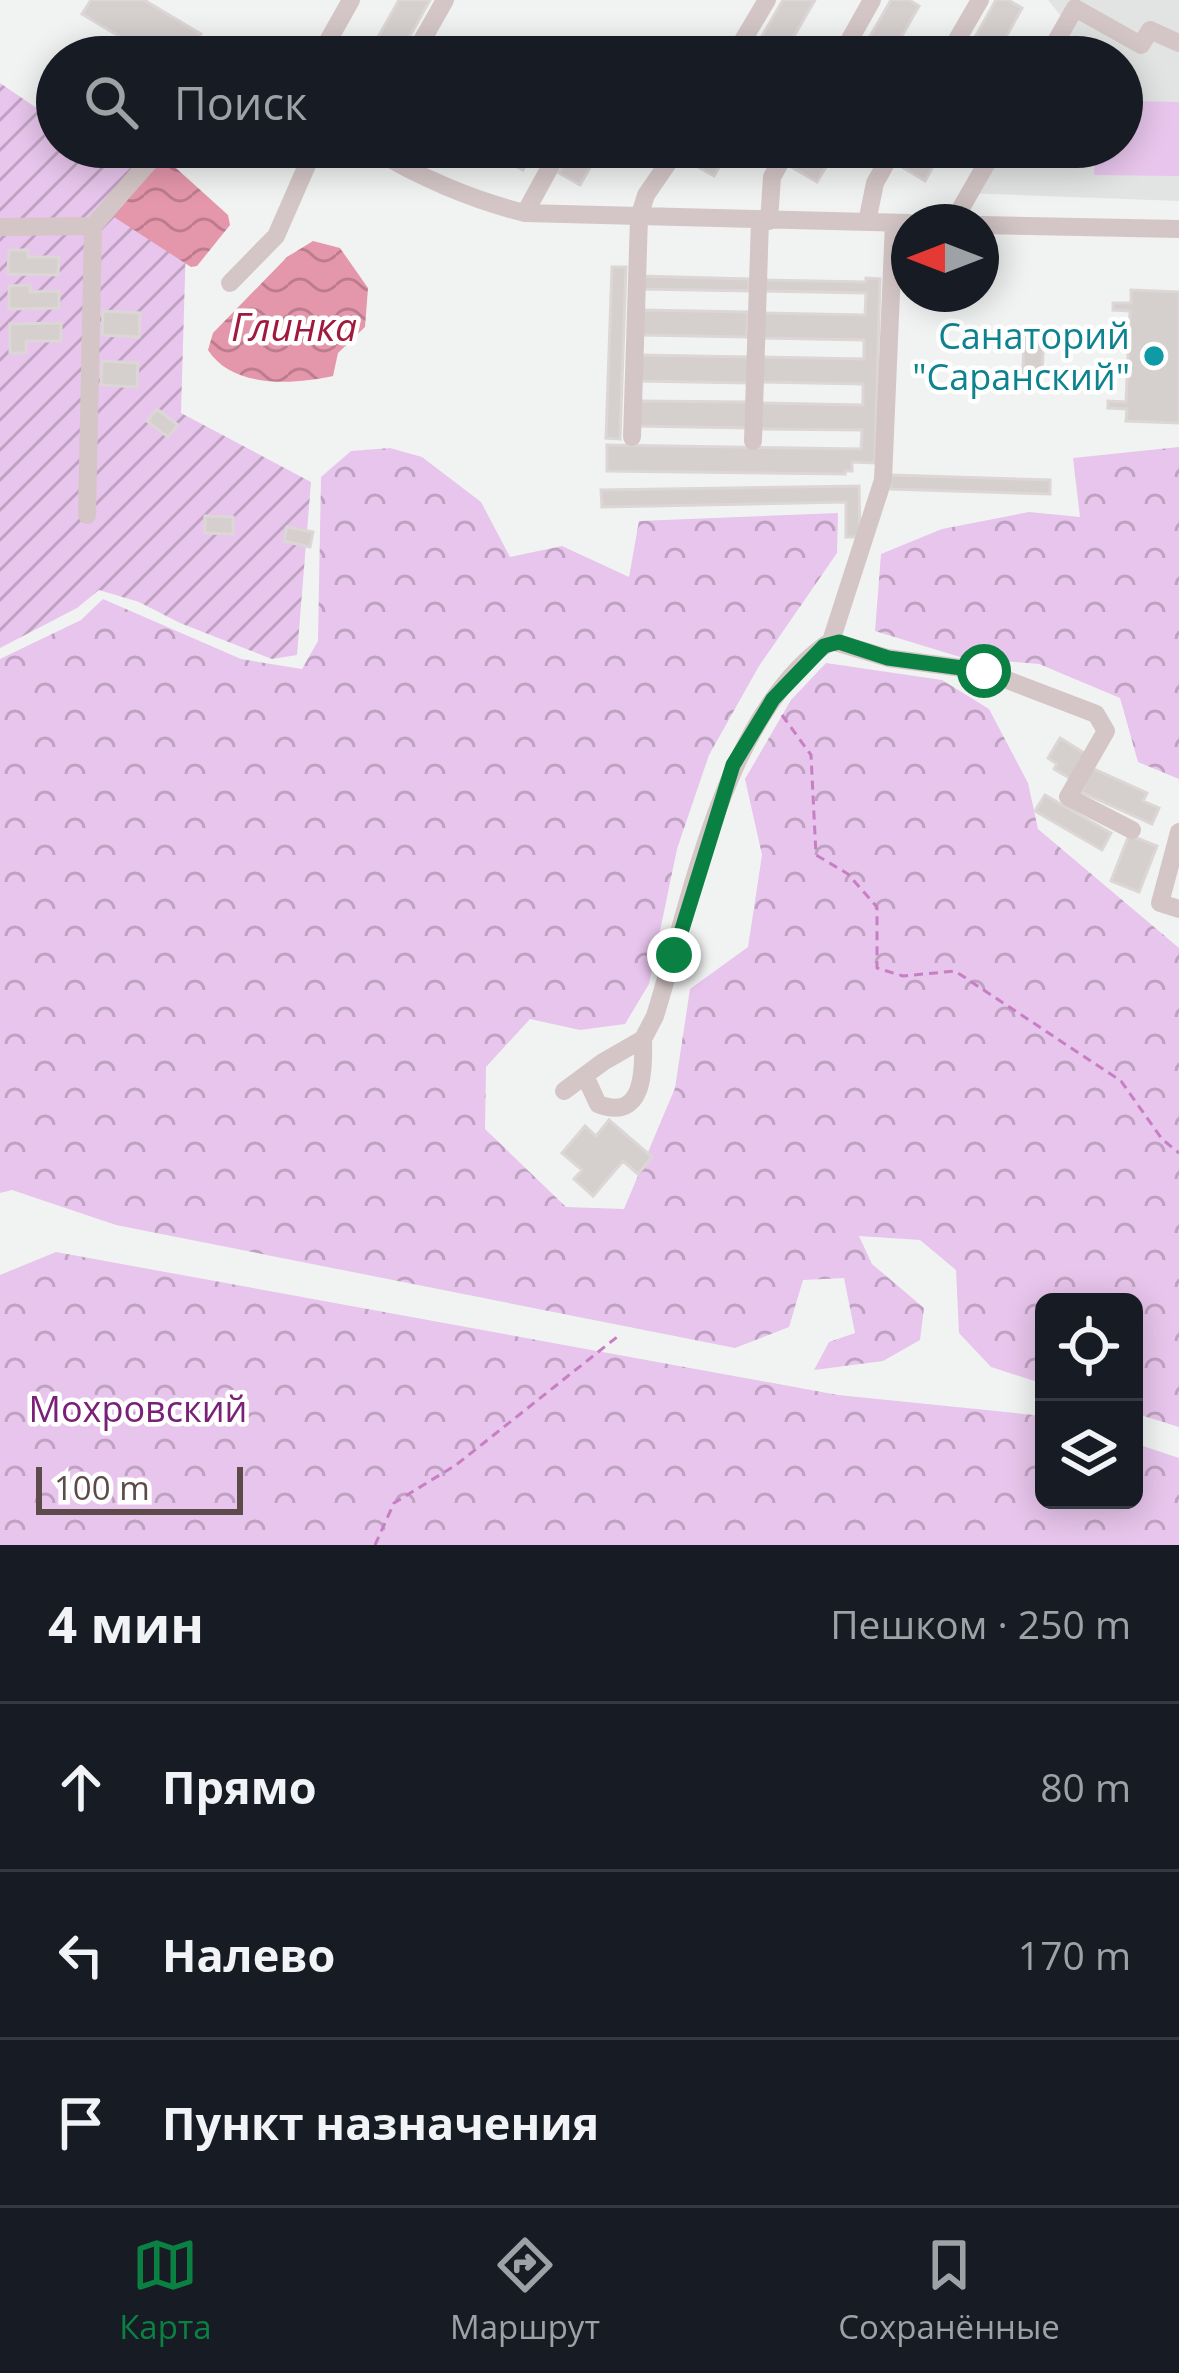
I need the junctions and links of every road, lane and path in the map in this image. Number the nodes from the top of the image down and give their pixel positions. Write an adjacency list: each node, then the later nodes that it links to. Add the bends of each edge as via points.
1 (445, 0): 7 (street)
2 (767, 0): 8 (street)
3 (872, 0): 9 (street)
4 (980, 0): 10 (street)
5 (350, 1): 6 (street)
6 (331, 36)
7 (425, 36)
8 (746, 36)
9 (852, 36)
10 (959, 36)
11 (1059, 36): 12 (street, via 1075,8)
12 (1125, 36)
13 (1143, 42): 14 (street, via 1150,30)
14 (1179, 43)
15 (142, 168): 31 (street)
16 (306, 168): 33 (street, via 276,236)
17 (407, 168): 24 (street)
18 (550, 168): 24 (street)
19 (664, 168): 25 (street)
20 (777, 168): 26 (street)
21 (883, 168): 27 (street)
22 (984, 168): 23 (street)
23 (963, 204)
24 (525, 213): 25 (street)
25 (639, 218): 26 (street); 35 (street)
26 (764, 220): 27 (street); 36 (street)
27 (867, 223): 28 (street)
28 (891, 223)
29 (999, 225): 32 (street)
30 (0, 226): 31 (street)
31 (86, 226): 37 (street)
32 (1179, 229)
33 (230, 284)
34 (895, 312): 38 (street, via 883,480)
35 (632, 437)
36 (753, 441)
37 (87, 514)
38 (831, 641): 39 (street); 40 (street, via 984,671 1096,714 1106,731 1068,797)
39 (768, 707): 43 (street, via 733,765); 46 (path, via 811,755 817,855 877,907 877,968 903,976 955,971 1121,1082)
40 (1132, 830)
41 (1179, 832): 42 (street, via 1160,903)
42 (1179, 909)
43 (643, 1039): 44 (street); 44 (street, via 638,1094 626,1106 598,1104)
44 (586, 1078): 45 (street)
45 (564, 1091)
46 (1179, 1154)
47 (616, 1337): 48 (path, via 456,1465 394,1503)
48 (375, 1545)

